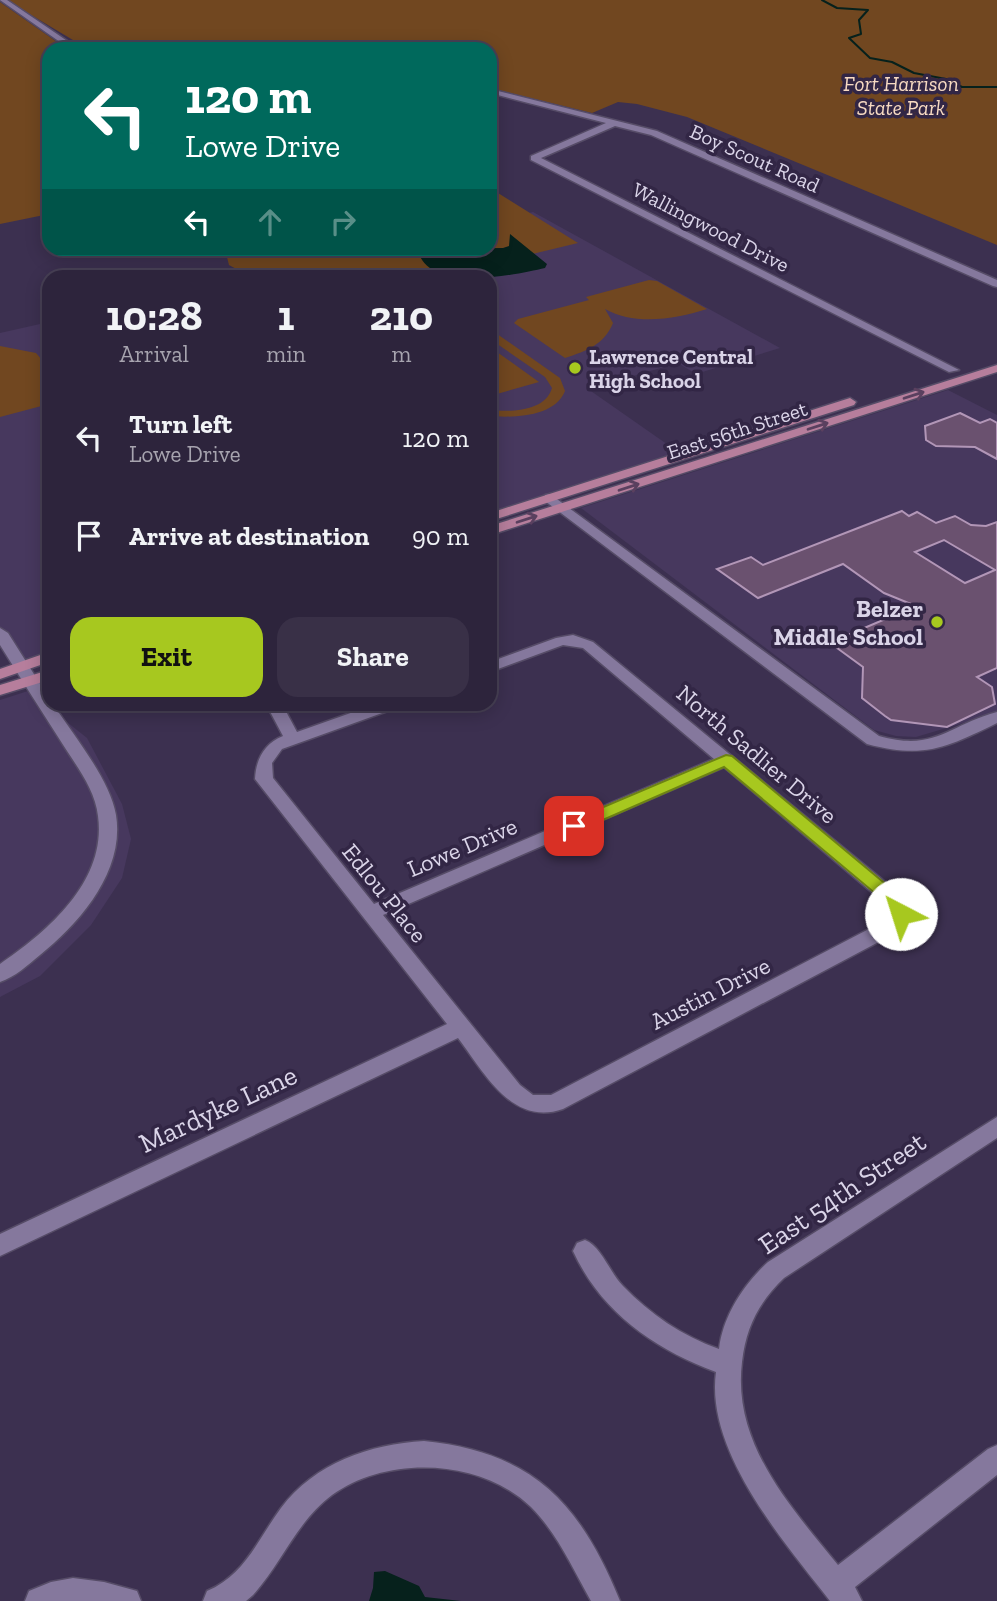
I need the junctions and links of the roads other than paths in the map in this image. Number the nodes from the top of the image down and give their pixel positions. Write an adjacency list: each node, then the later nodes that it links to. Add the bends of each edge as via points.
1 (3, 0): 2 (street)
2 (65, 42)
3 (497, 94): 4 (street, Boy Scout Road)
4 (616, 122): 5 (street, Boy Scout Road, via 668,139); 8 (street, Wallingwood Drive, via 534,158)
5 (997, 284)
6 (997, 356): 8 (main road, East 56th Street)
7 (997, 368): 10 (main road, East 56th Street, one-way to 7)
8 (953, 370): 9 (main road, East 56th Street)
9 (835, 407): 10 (street); 11 (main road, East 56th Street)
10 (849, 416): 12 (main road, East 56th Street, one-way to 10)
11 (550, 498): 12 (street); 13 (main road, East 56th Street)
12 (564, 507): 14 (main road, East 56th Street, one-way to 12); 24 (street, via 873,740 905,747 937,745)
13 (497, 515)
14 (497, 529)
15 (0, 633): 18 (street)
16 (497, 664): 26 (street, North Sadlier Drive, via 561,641 588,645)
17 (0, 674): 18 (main road)
18 (32, 674): 19 (main road); 20 (street)
19 (0, 690)
20 (42, 691)
21 (54, 711): 29 (street, via 100,791 107,817 106,846 91,886 69,917 39,947)
22 (278, 711): 25 (street)
23 (371, 711): 25 (street)
24 (997, 717)
25 (293, 739): 27 (street, Edlou Place, via 276,745 266,757 265,783)
26 (726, 760): 27 (street, Lowe Drive); 28 (street, North Sadlier Drive, via 894,900)
27 (371, 913): 30 (street, Edlou Place)
28 (901, 914): 31 (street, Austin Drive, via 896,926 555,1103)
29 (0, 974)
30 (461, 1027): 31 (street, Edlou Place, via 512,1091); 33 (street, Mardyke Lane)
31 (536, 1105)
32 (997, 1126): 35 (street, East 54th Street, via 776,1270 747,1304 735,1328)
33 (0, 1245)
34 (585, 1251): 35 (street, via 610,1289 645,1322 680,1345)
35 (728, 1365): 37 (street, East 54th Street, via 731,1414 748,1465)
36 (997, 1458): 37 (street)
37 (842, 1593)
38 (39, 1601): 39 (street, via 85,1591)
39 (127, 1601)
40 (217, 1601): 41 (street, via 233,1593 260,1566 295,1513 325,1483 371,1460 424,1453 485,1465 533,1491 551,1510)
41 (607, 1601)

